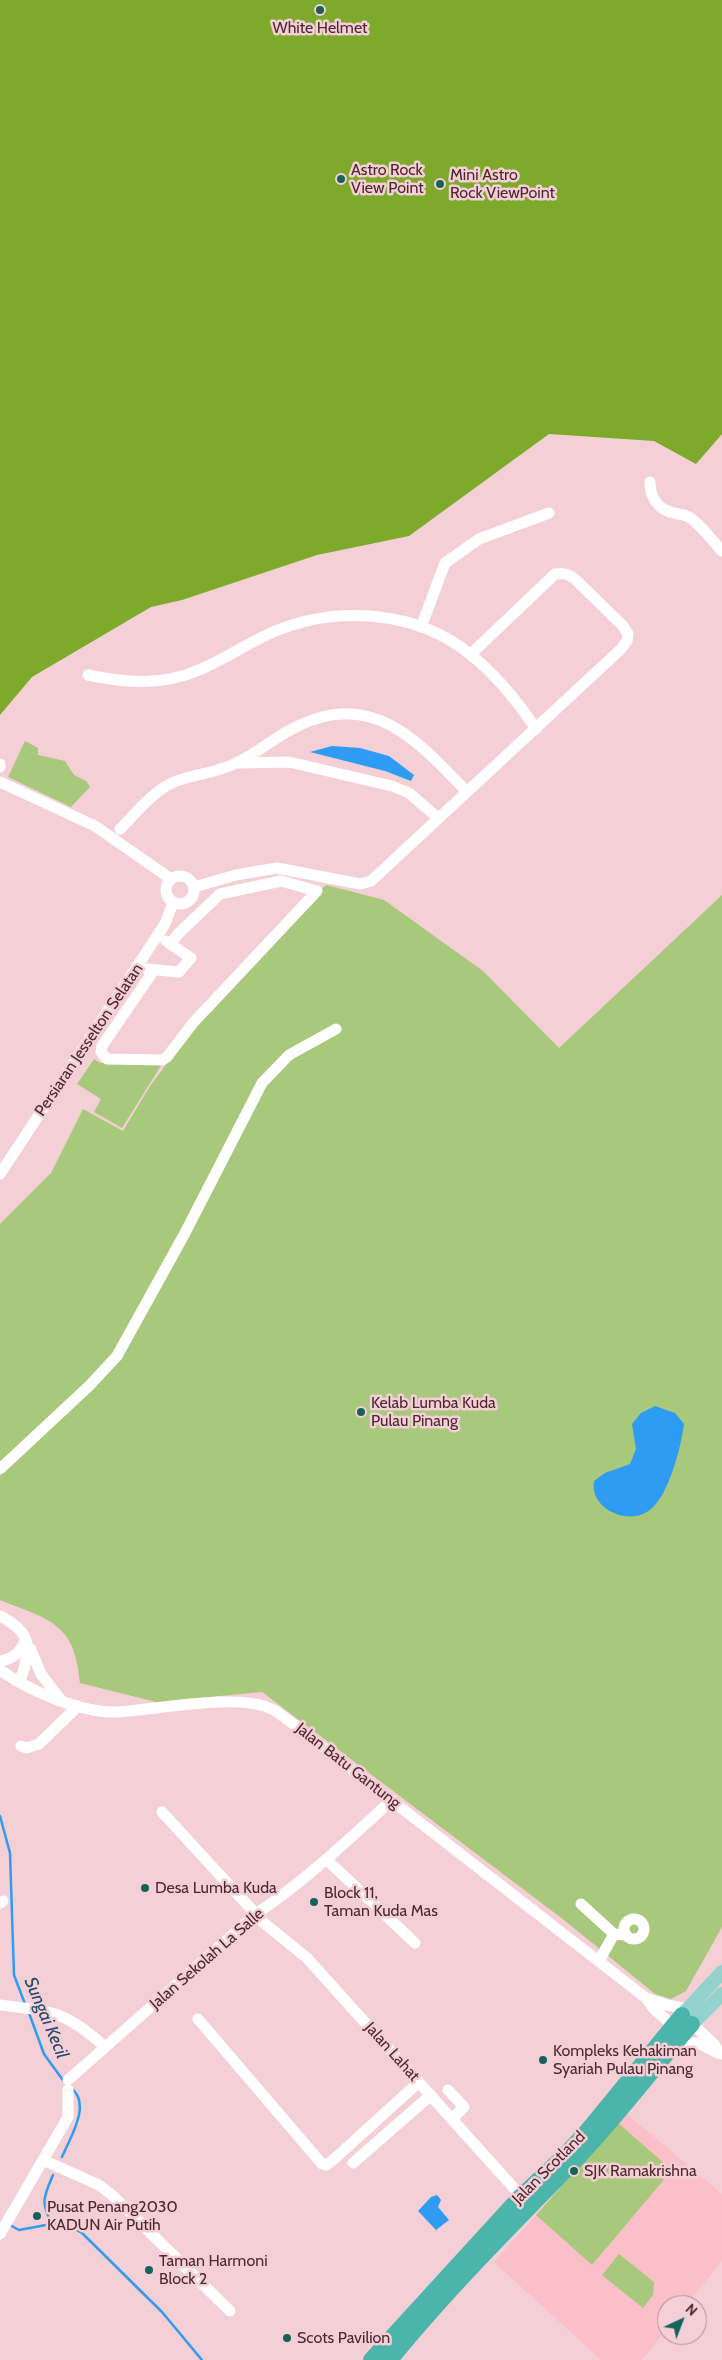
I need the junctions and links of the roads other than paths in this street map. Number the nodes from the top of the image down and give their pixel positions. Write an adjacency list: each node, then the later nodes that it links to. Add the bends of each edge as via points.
1 (650, 482): 3 (street, via 655,501 670,512 692,519)
2 (549, 513): 4 (street, via 479,539 445,563)
3 (722, 550)
4 (421, 627): 5 (street); 6 (street, via 395,619 333,616 275,632 201,670 169,680 114,680)
5 (471, 654): 7 (street, via 518,703); 7 (street, via 555,574 560,573 572,576 624,626 628,634 624,646)
6 (88, 675)
7 (536, 729): 10 (street)
8 (237, 763): 10 (street, via 299,725 335,715 372,716 405,732); 11 (street, via 289,762 392,786 409,793); 12 (street, via 174,782)
9 (0, 782): 13 (street, via 95,826)
10 (466, 792): 11 (street)
11 (438, 818): 14 (street, via 365,884 277,868)
12 (120, 829)
13 (171, 879): 14 (street, via 185,876); 15 (street, via 166,892)
14 (194, 887): 15 (street, via 193,896 187,903)
15 (173, 903): 16 (street, Persiaran Jesselton Selatan)
16 (158, 935): 17 (street); 18 (street, Persiaran Jesselton Selatan)
17 (170, 944): 19 (street, via 191,958 179,972); 19 (street, via 220,894 281,881 317,891 193,1023 167,1057 162,1060 107,1059 101,1052 102,1046)
18 (136, 969): 19 (street); 21 (street, Persiaran Jesselton Selatan)
19 (154, 970)
20 (336, 1029): 22 (street, via 289,1055 262,1084 117,1356)
21 (0, 1174)
22 (0, 1469)
23 (0, 1616): 24 (street, via 15,1626)
24 (28, 1643): 25 (street, via 18,1653); 27 (street, via 28,1659); 28 (street, via 41,1674)
25 (0, 1661)
26 (0, 1670): 27 (street, Jalan Batu Gantung)
27 (20, 1681): 28 (street, Jalan Batu Gantung)
28 (62, 1700): 29 (street, Jalan Batu Gantung)
29 (78, 1706): 30 (street, via 39,1744 26,1748); 31 (street, Jalan Batu Gantung, via 116,1712 244,1701 269,1708)
30 (21, 1746)
31 (392, 1800): 33 (street, Jalan Sekolah La Salle); 39 (street, Jalan Batu Gantung)
32 (162, 1812): 35 (street, Jalan Lahat)
33 (326, 1859): 35 (street, Jalan Sekolah La Salle); 38 (street)
34 (581, 1904): 36 (street)
35 (256, 1914): 46 (street, Jalan Sekolah La Salle); 48 (street, Jalan Lahat, via 307,1958)
36 (614, 1934): 37 (street); 39 (street)
37 (626, 1935)
38 (416, 1944)
39 (599, 1961): 42 (street, Jalan Batu Gantung)
40 (722, 1972): 45 (main road, Jalan Scotland)
41 (722, 1994): 45 (main road, Jalan Scotland)
42 (646, 1998): 45 (street, Jalan Batu Gantung); 45 (street, Jalan Batu Gantung, via 674,2007)
43 (0, 2005): 46 (street, via 45,2011 73,2020)
44 (198, 2019): 48 (street, via 322,2164 333,2160)
45 (682, 2025): 47 (street, via 698,2043); 47 (street, via 714,2044); 54 (highway, Jalan Scotland, via 566,2154); 58 (highway, Jalan Scotland, via 610,2121 513,2222)
46 (105, 2047): 52 (street, Jalan Sekolah La Salle, via 68,2085 68,2117)
47 (721, 2055)
48 (419, 2082): 50 (street, Jalan Lahat)
49 (448, 2090): 51 (street, via 464,2107)
50 (431, 2095): 51 (street, Jalan Lahat); 53 (street)
51 (452, 2119): 54 (street, Jalan Lahat)
52 (44, 2160): 55 (street, Jalan Sekolah La Salle); 56 (street, via 99,2185 112,2195)
53 (353, 2163)
54 (521, 2196): 57 (highway, Jalan Scotland)
55 (0, 2233)
56 (230, 2311)
57 (371, 2360)
58 (390, 2360)

